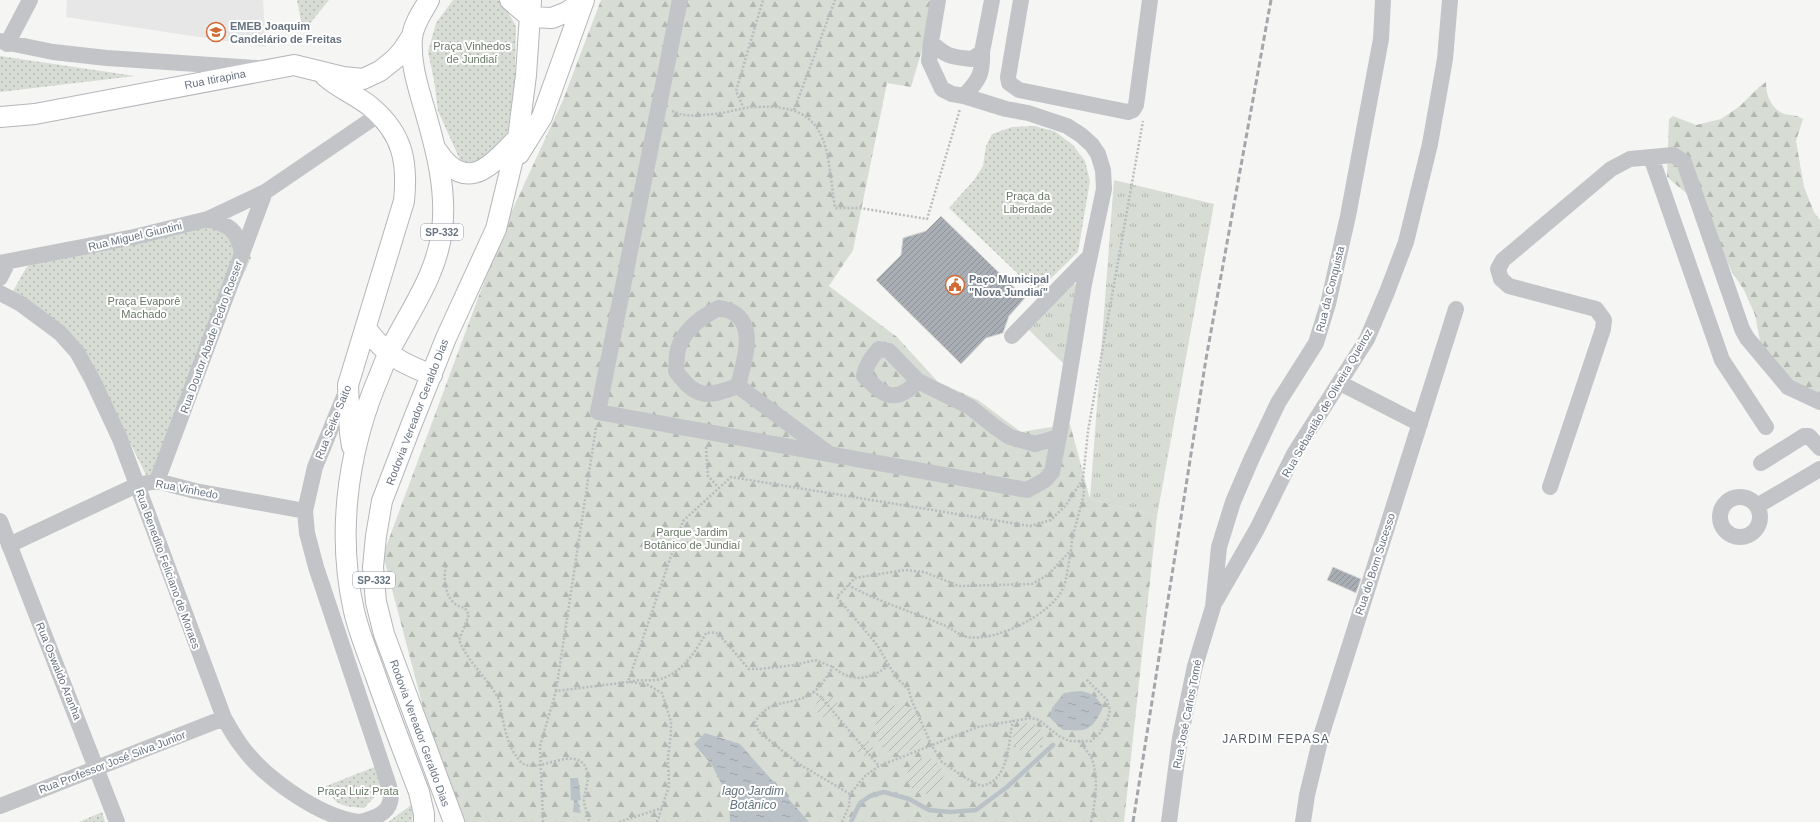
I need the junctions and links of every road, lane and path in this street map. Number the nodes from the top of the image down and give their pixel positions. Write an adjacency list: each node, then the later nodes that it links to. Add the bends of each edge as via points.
1 (30, 0): 17 (street)
2 (411, 0): 16 (main road, Rodovia Vereador Geraldo Dias)
3 (429, 0): 16 (main road)
4 (510, 0): 15 (main road)
5 (680, 0): 25 (street)
6 (763, 0): 26 (path, via 736,91)
7 (835, 0): 28 (path)
8 (938, 0): 18 (street)
9 (992, 0): 19 (street)
10 (1021, 0): 11 (street, via 1009,83 1019,90 1128,112 1136,105)
11 (1150, 0)
12 (1382, 0): 75 (street, Rua da Conquista, via 1381,39 1348,216 1328,304 1316,342 1278,403 1233,502 1219,547)
13 (1450, 0): 49 (street, Rua Sebastião de Oliveira Queiroz, via 1445,59 1430,144 1406,242 1367,339)
14 (583, 1): 15 (main road, via 552,18); 35 (main road, via 542,117)
15 (531, 8): 32 (main road, Rodovia Vereador Geraldo Dias / SP-332)
16 (415, 28): 23 (main road, via 395,59 380,71); 33 (main road, Rodovia Vereador Geraldo Dias / SP-332, via 414,72)
17 (4, 42): 20 (street, via 53,52 107,58)
18 (931, 42): 19 (street, via 943,53 954,57 972,59); 24 (street, via 929,61 942,89)
19 (982, 52): 22 (street)
20 (269, 68): 21 (main road, Rua Itirapina, via 294,64); 30 (main road, Rua Itirapina, via 35,114)
21 (322, 73): 23 (main road, Rua Itirapina); 29 (main road, Rua Seike Saito, via 332,83)
22 (981, 75): 24 (street); 27 (street, via 983,89 992,101)
23 (363, 79): 29 (street, via 364,91)
24 (964, 96): 27 (street); 28 (path, via 927,220 860,208 835,208 829,164 821,133 812,120)
25 (659, 105): 26 (path, via 682,116 721,114); 53 (street)
26 (744, 109): 28 (path, via 756,107)
27 (1006, 109): 39 (street, via 1028,113 1067,126 1081,134 1098,154 1103,170 1104,190)
28 (794, 110)
29 (374, 111): 36 (street, Rua Miguel Giuntini); 44 (main road, Rua Seike Saito, via 392,130 401,147 406,178 404,201)
30 (0, 117)
31 (1144, 118): 63 (path, via 1088,431)
32 (518, 138): 33 (main road, via 486,169 475,173 455,170); 35 (main road, Rodovia Vereador Geraldo Dias / SP-332)
33 (435, 148): 46 (main road, Rodovia Vereador Geraldo Dias / SP-332, via 443,201 443,228 439,253)
34 (1652, 157): 52 (street, via 1673,155 1684,162 1747,338 1788,387); 55 (street, via 1722,360); 66 (street, via 1630,159 1611,169 1503,260 1498,269 1501,279 1509,286 1596,309 1604,320)
35 (513, 164): 47 (main road, Rodovia Vereador Geraldo Dias / SP-332, via 496,229 446,338)
36 (265, 192): 37 (street, Rua Miguel Giuntini); 38 (street, Rua Doutor Abade Pedro Roeser)
37 (208, 219): 38 (street, via 232,229 239,238); 40 (street, Rua Miguel Giuntini)
38 (242, 252): 64 (street, Rua Doutor Abade Pedro Roeser)
39 (1090, 256): 45 (street); 57 (street)
40 (4, 263): 41 (street)
41 (0, 278)
42 (0, 293): 65 (street, Rua Benedito Feliciano de Moraes, via 45,320 77,352 120,440)
43 (1456, 309): 54 (street, Rua do Bom Sucesso)
44 (366, 328): 46 (main road); 50 (main road, Rua Seike Saito)
45 (1012, 336)
46 (388, 353): 47 (main road, via 404,364); 59 (main road, Rodovia Vereador Geraldo Dias / SP-332)
47 (432, 375): 96 (main road, Rodovia Vereador Geraldo Dias / SP-332, via 382,501 373,567 376,602 384,634)
48 (918, 381): 57 (street, via 970,408 1010,437 1035,444)
49 (1340, 383): 54 (street); 75 (street, Rua Sebastião de Oliveira Queiroz, via 1294,454 1257,529)
50 (348, 385): 59 (main road, via 350,433); 69 (street, Rua Seike Saito, via 315,468)
51 (738, 386): 51 (street, via 715,395 696,392 683,382 676,371 678,349 687,332 702,316 719,308 734,313 746,327 747,348); 60 (street)
52 (1820, 402)
53 (598, 412): 56 (street); 80 (path)
54 (1420, 424): 104 (street, Rua do Bom Sucesso, via 1322,733)
55 (1766, 427)
56 (701, 431): 60 (street); 67 (path, via 705,442 708,476)
57 (1059, 436): 60 (street, via 1052,472 1046,480 1028,490)
58 (1820, 448): 61 (street, via 1809,436 1804,436)
59 (354, 454): 95 (main road, Rodovia Vereador Geraldo Dias / SP-332, via 347,489 346,545 353,606 367,652 419,792)
60 (831, 456)
61 (1761, 463)
62 (1820, 470): 68 (street)
63 (1082, 479): 67 (path, via 1066,505 1051,520 1030,526 731,477); 71 (path, via 1084,494)
64 (157, 481): 65 (street, Rua Vinhedo); 69 (street, Rua Vinhedo, via 195,491)
65 (137, 485): 72 (street, Rua Vinhedo); 82 (street, Rua Benedito Feliciano de Moraes)
66 (1550, 487)
67 (719, 488): 79 (path, via 683,521)
68 (1757, 506)
69 (305, 511): 90 (street, Rua Seike Saito, via 307,533 316,567 384,769)
70 (0, 521): 72 (street, Rua Oswaldo Aranha)
71 (1071, 550): 74 (path, via 1049,574 1032,584 959,586 924,572 905,570 855,578); 74 (path, via 1062,590 1053,602 1028,621 982,638 967,637)
72 (8, 556): 88 (street, Rua Oswaldo Aranha)
73 (446, 566): 86 (path, via 446,582 452,602 456,606 466,608 469,615 459,640 463,650 500,701 508,740 522,763 528,766)
74 (848, 585): 76 (path, via 837,597 877,645)
75 (1213, 607): 103 (street, Rua José Carlos Tomé, via 1195,666)
76 (888, 666): 77 (path, via 878,674 864,677 848,677); 85 (path, via 909,690)
77 (832, 667): 79 (path, via 815,660 795,665 749,669 724,639 715,633 706,633 696,650 672,675 654,680); 81 (path, via 825,679)
78 (1086, 679): 84 (path, via 1106,700 1110,710 1107,722 1100,733 1091,741)
79 (628, 682): 80 (path); 92 (path, via 648,685 662,693 671,722 669,786)
80 (556, 691): 86 (path, via 540,746)
81 (812, 692): 87 (path, via 820,696); 89 (path, via 770,706 755,722 759,732 799,764)
82 (224, 718): 88 (street, Rua Professor José Silva Junior); 94 (street, Rua Benedito Feliciano de Moraes, via 241,745 268,774 305,801 332,815)
83 (1013, 720): 84 (path, via 1039,720 1059,736 1070,741); 85 (path, via 978,727); 85 (path, via 1005,765 995,780 988,785 976,784 942,762)
84 (1079, 741): 102 (path, via 1092,758 1096,775 1096,794)
85 (932, 746): 87 (path)
86 (542, 764): 97 (path); 98 (path, via 565,759 576,759 580,762 587,771 584,801)
87 (879, 766): 89 (path, via 865,776)
88 (97, 768): 91 (street, Rua Professor José Silva Junior); 93 (street, Rua Oswaldo Aranha)
89 (850, 794): 101 (path, via 849,806)
90 (390, 802): 94 (street, Rua Benedito Feliciano de Moraes, via 379,816)
91 (0, 806)
92 (662, 808): 99 (path); 100 (path)
93 (117, 822)
94 (358, 822)
95 (424, 822)
96 (454, 822)
97 (544, 822)
98 (589, 822)
99 (619, 822)
100 (658, 822)
101 (842, 822)
102 (1091, 822)
103 (1169, 822)
104 (1303, 822)

